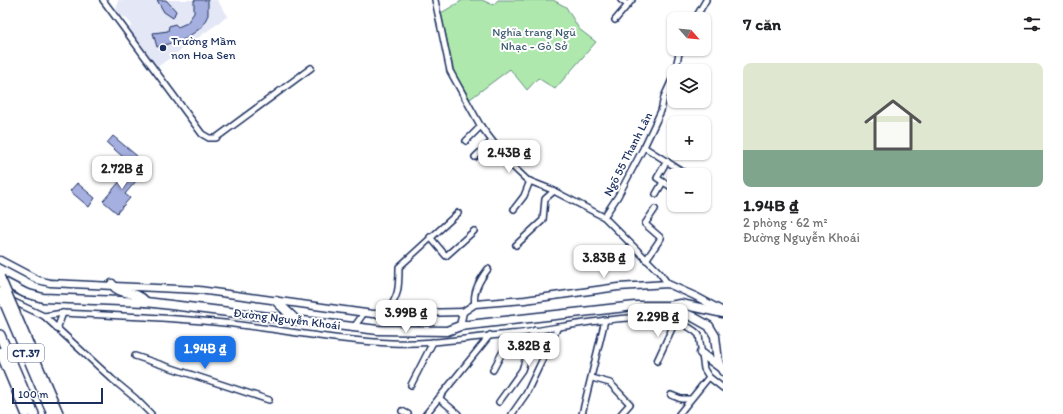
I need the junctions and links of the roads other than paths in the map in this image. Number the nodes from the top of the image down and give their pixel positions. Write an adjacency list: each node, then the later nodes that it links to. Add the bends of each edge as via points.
1 (103, 0): 9 (street, via 202,134 209,138 216,138)
2 (435, 0): 11 (street, via 450,71)
3 (621, 0): 6 (street)
4 (632, 0): 6 (street)
5 (706, 0): 7 (street)
6 (628, 5): 8 (street)
7 (699, 12)
8 (614, 20)
9 (311, 68)
10 (667, 90): 14 (street, Ngõ 55 Thanh Lân, via 661,111)
11 (481, 126): 12 (street); 13 (street)
12 (466, 141)
13 (492, 141): 15 (street); 18 (street, via 509,163)
14 (644, 147): 16 (street); 26 (street, Ngõ 55 Thanh Lân)
15 (475, 157)
16 (667, 161): 17 (street); 19 (street, via 657,178)
17 (678, 168)
18 (530, 181): 21 (street); 24 (street)
19 (663, 182): 20 (street); 22 (street)
20 (667, 185)
21 (554, 191): 26 (street); 29 (street, via 544,199 543,220)
22 (656, 194)
23 (655, 209): 31 (street, via 645,224 661,238)
24 (514, 210)
25 (458, 213): 28 (street)
26 (604, 217): 31 (street)
27 (474, 231): 28 (street, via 446,256)
28 (430, 237): 47 (street, via 399,267 399,292)
29 (516, 245)
30 (0, 260): 35 (street, Đường Nguyễn Khoái, via 31,277 50,283)
31 (646, 260): 36 (street)
32 (488, 268): 41 (street, via 480,280)
33 (0, 277): 81 (main road, bridge)
34 (0, 280): 39 (main road, Đường Nguyễn Khoái, via 25,293 43,298)
35 (112, 284): 39 (main road, via 118,290 136,294); 40 (street, Đường Nguyễn Khoái, via 199,290)
36 (668, 284): 41 (street, via 618,287); 45 (street)
37 (0, 292): 80 (highway, CT.37, bridge)
38 (0, 296): 48 (street)
39 (146, 302): 49 (main road, Đường Nguyễn Khoái)
40 (276, 302): 46 (street, Đường Nguyễn Khoái); 49 (main road)
41 (475, 304): 44 (street)
42 (667, 306): 45 (main road, via 681,304); 52 (main road, Đường Nguyễn Khoái, via 635,306); 66 (main road, Đường Nguyễn Khoái, via 709,326 715,336)
43 (63, 312): 48 (street, Đường Nguyễn Khoái); 55 (street); 60 (street, Đường Nguyễn Khoái, via 224,323 373,342)
44 (464, 312): 47 (street, Đường Nguyễn Khoái); 52 (street)
45 (723, 312)
46 (364, 314): 47 (street, Đường Nguyễn Khoái); 53 (street)
47 (385, 315)
48 (44, 316): 55 (street)
49 (296, 320): 53 (main road, Đường Nguyễn Khoái)
50 (605, 320): 51 (street, Đường Nguyễn Khoái, via 651,318); 54 (street, Đường Nguyễn Khoái); 69 (street)
51 (675, 322): 62 (street, Đường Nguyễn Khoái, via 699,335); 65 (street)
52 (460, 326): 53 (main road, Đường Nguyễn Khoái, via 447,331)
53 (354, 327)
54 (558, 327): 56 (street, Đường Nguyễn Khoái); 86 (street, via 526,394)
55 (57, 329): 82 (street)
56 (535, 330): 57 (street, Đường Nguyễn Khoái); 76 (street, via 522,370)
57 (512, 334): 59 (street, Đường Nguyễn Khoái); 67 (street)
58 (0, 335): 79 (highway, CT.37)
59 (490, 335): 60 (street, Đường Nguyễn Khoái); 73 (street)
60 (433, 342): 70 (street)
61 (0, 352): 78 (main road)
62 (701, 353): 66 (main road); 68 (street, Đường Nguyễn Khoái, via 704,369)
63 (0, 356): 78 (street)
64 (135, 356): 75 (street)
65 (657, 361)
66 (721, 369)
67 (493, 370)
68 (709, 377): 71 (street); 74 (street)
69 (592, 378): 87 (street); 88 (street, via 610,383 630,404)
70 (411, 385)
71 (723, 388)
72 (671, 395): 74 (street)
73 (439, 398): 84 (street); 85 (street)
74 (690, 399): 89 (street)
75 (269, 400)
76 (500, 402)
77 (402, 411): 83 (street)
78 (26, 414)
79 (34, 414)
80 (52, 414)
81 (59, 414)
82 (151, 414)
83 (408, 414)
84 (427, 414)
85 (458, 414)
86 (512, 414)
87 (582, 414)
88 (621, 414)
89 (679, 414)

